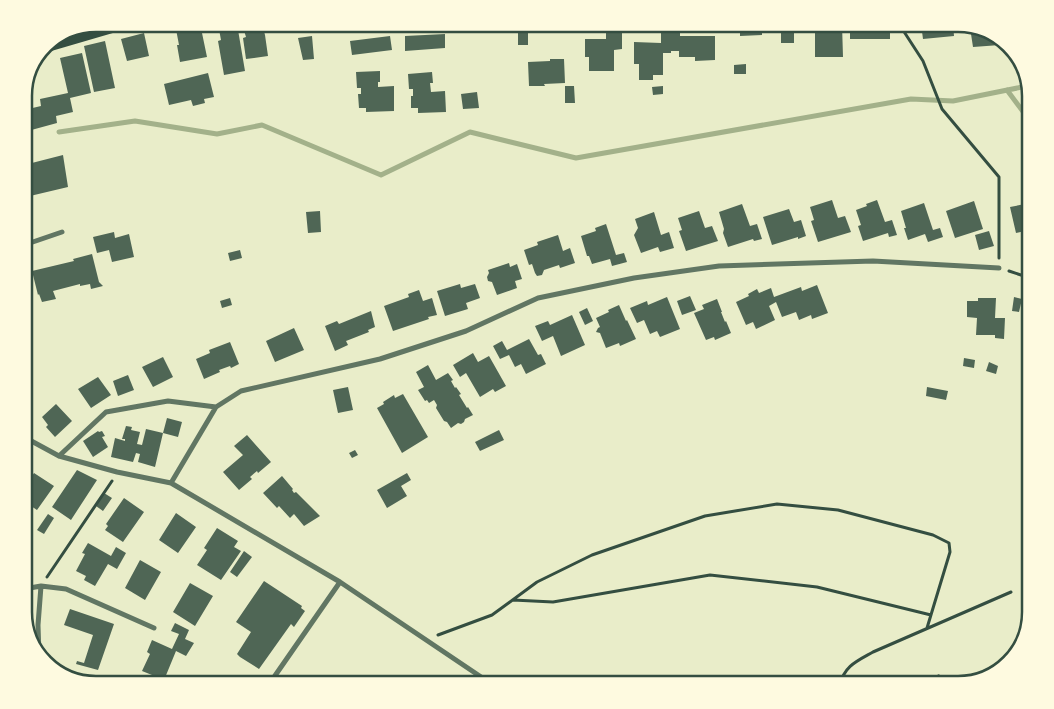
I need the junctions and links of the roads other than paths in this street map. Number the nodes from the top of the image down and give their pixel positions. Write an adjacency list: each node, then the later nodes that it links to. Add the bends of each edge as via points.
1 (99, 32): 2 (main road)
2 (63, 43)
3 (62, 232): 4 (street)
4 (33, 242)
5 (999, 268): 6 (street, via 873,261 719,266 634,278 538,298 466,331 380,359 241,391)
6 (216, 407): 8 (street, via 168,400 106,412); 9 (street)
7 (33, 442): 8 (street)
8 (59, 456): 9 (street)
9 (171, 483): 10 (street)
10 (340, 582): 15 (street); 16 (street)
11 (41, 586): 12 (street); 13 (street, via 66,589); 14 (street)
12 (33, 587)
13 (154, 628)
14 (39, 640)
15 (275, 676)
16 (480, 676)

